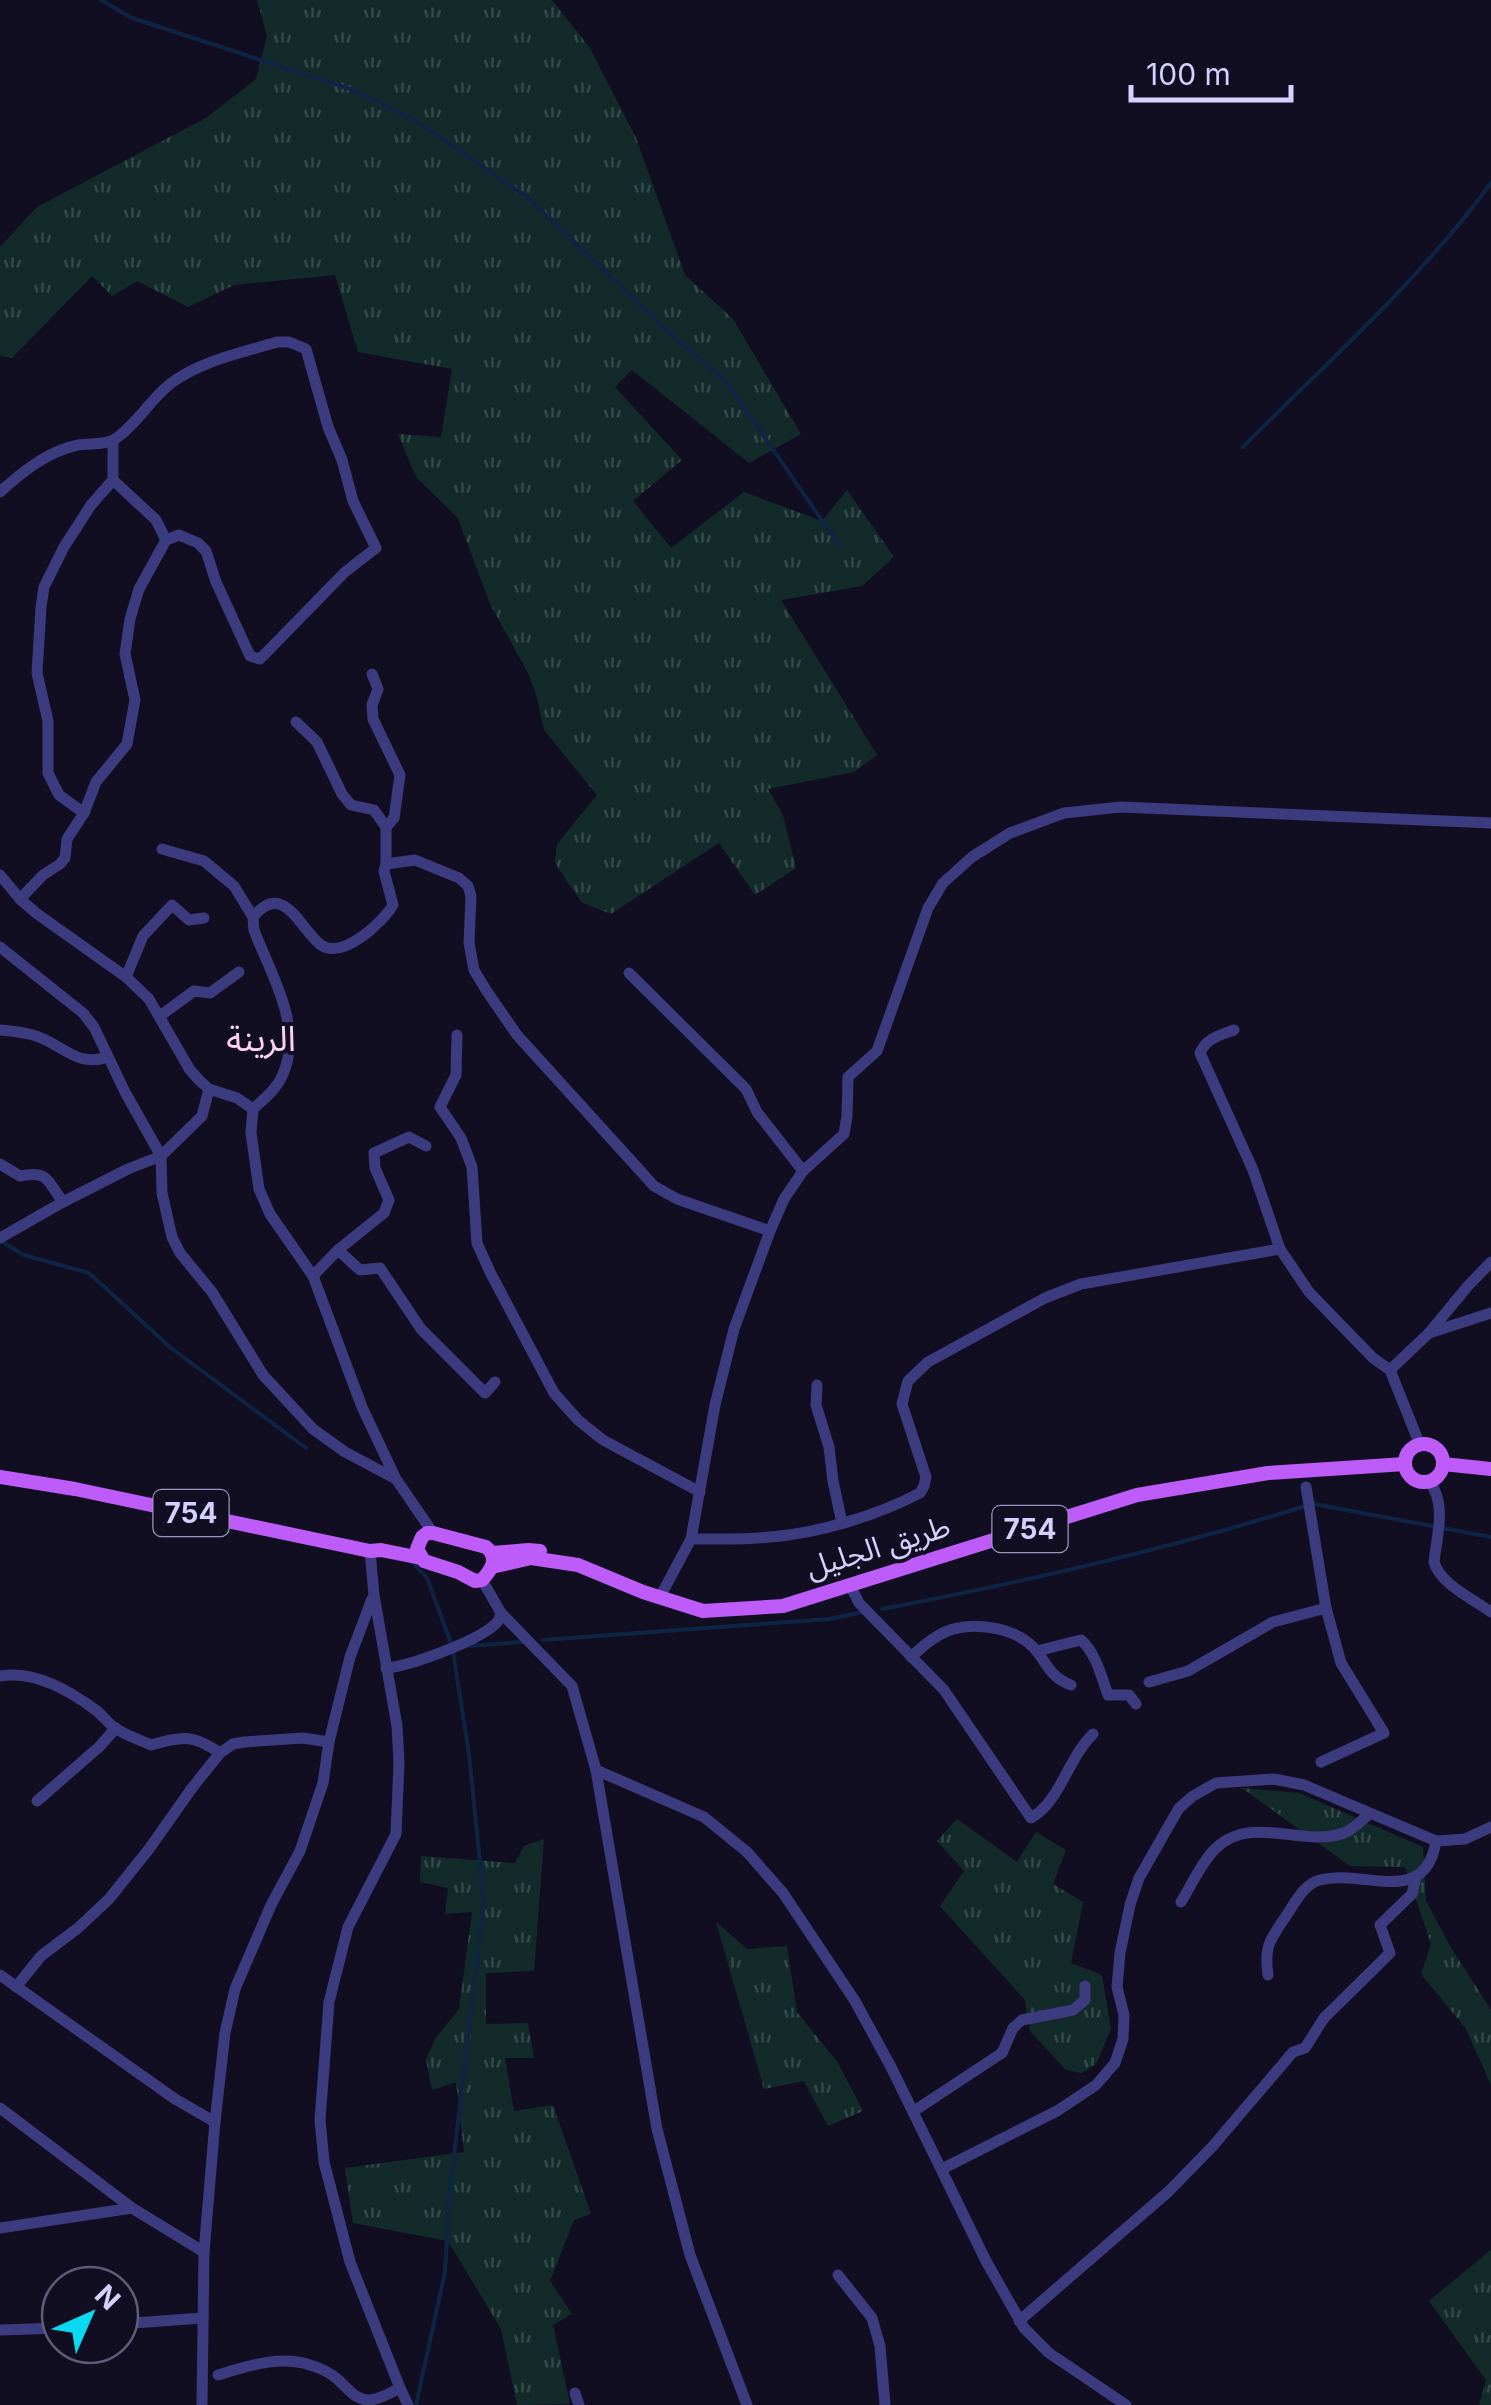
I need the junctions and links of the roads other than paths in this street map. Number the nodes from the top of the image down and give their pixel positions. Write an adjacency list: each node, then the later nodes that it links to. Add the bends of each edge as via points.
1 (113, 441): 2 (street); 3 (street, via 50,454); 4 (street, via 169,385 207,364 277,342 306,349 353,501 376,548 260,659 250,656 206,551 179,536)
2 (113, 480): 4 (street, via 156,520); 7 (street, via 64,547 41,606 38,673 48,721 48,773 59,795)
3 (0, 492)
4 (166, 540): 7 (street, via 130,619 125,654 134,700 127,744 96,782)
5 (372, 674): 9 (street, via 378,689 373,719 400,775 394,818)
6 (296, 722): 9 (street, via 317,742 351,805 374,810)
7 (84, 813): 13 (street, via 67,838 65,858)
8 (1491, 822): 30 (street, via 1122,807 1064,813 1010,833 943,883 877,1051 848,1077 844,1134)
9 (386, 827): 11 (street)
10 (162, 848): 14 (street, via 204,860 234,886)
11 (386, 864): 14 (street, via 393,905 377,926 345,946 323,947 285,907 271,905); 32 (street, via 415,860 468,886 469,943 486,990 529,1048 654,1186)
12 (0, 875): 13 (street)
13 (20, 899): 19 (street)
14 (253, 917): 26 (street, via 285,1006 289,1037 284,1072)
15 (204, 918): 19 (street, via 189,920 172,905 143,936)
16 (0, 947): 24 (street, via 83,1013)
17 (239, 972): 20 (street, via 210,993 194,991)
18 (628, 972): 30 (street, via 746,1089)
19 (126, 977): 20 (street)
20 (160, 1016): 25 (street, via 190,1070)
21 (0, 1030): 24 (street, via 34,1035 82,1060)
22 (1234, 1030): 35 (street, via 1209,1040 1200,1053 1253,1170)
23 (457, 1036): 51 (street, via 456,1075 440,1107 472,1167 478,1243 554,1393 602,1440)
24 (108, 1057): 28 (street)
25 (209, 1089): 26 (street); 28 (street, via 202,1116)
26 (253, 1109): 37 (street, via 258,1189)
27 (426, 1146): 34 (street, via 409,1137 374,1153 389,1200 384,1212)
28 (161, 1156): 31 (street); 48 (street, via 172,1237 263,1375 314,1429)
29 (0, 1164): 31 (street, via 20,1176 45,1177)
30 (803, 1171): 32 (street)
31 (63, 1202): 33 (street)
32 (770, 1231): 51 (street, via 734,1329)
33 (0, 1238)
34 (338, 1250): 37 (street); 41 (street, via 360,1270 380,1268 421,1329 485,1392)
35 (1280, 1250): 40 (street, via 1309,1292); 52 (street, via 1082,1284 928,1362 908,1380 902,1404 924,1486 912,1497)
36 (1491, 1262): 39 (street)
37 (314, 1276): 48 (street)
38 (1491, 1313): 39 (street)
39 (1429, 1333): 40 (street)
40 (1390, 1370): 43 (street)
41 (496, 1382)
42 (817, 1385): 52 (street)
43 (1420, 1445): 44 (main road); 45 (main road, via 1435,1448)
44 (1406, 1464): 49 (main road, via 1412,1477); 59 (main road, طريق الجليل / 754, via 1268,1472 1138,1495)
45 (1443, 1464): 46 (main road); 49 (main road)
46 (1491, 1470)
47 (0, 1477): 56 (main road, 754)
48 (396, 1479): 53 (street)
49 (1429, 1481): 63 (street, via 1440,1504 1436,1570)
50 (1306, 1487): 62 (street)
51 (700, 1492): 54 (street)
52 (842, 1523): 54 (street, via 766,1538)
53 (433, 1533): 55 (main road); 58 (main road, via 477,1543)
54 (692, 1539): 61 (street)
55 (419, 1542): 56 (main road, 754); 57 (main road)
56 (376, 1550): 57 (main road, 754); 60 (street)
57 (421, 1558): 58 (main road, via 474,1581)
58 (489, 1567): 61 (main road, طريق الجليل / 754, via 528,1550 575,1556); 64 (street)
59 (850, 1585): 61 (main road, طريق الجليل / 754, via 746,1610 703,1611); 66 (street)
60 (374, 1595): 67 (street); 74 (street)
61 (660, 1597)
62 (1326, 1608): 69 (street, via 1272,1622 1188,1671); 76 (street, via 1341,1663 1384,1733)
63 (1491, 1612)
64 (500, 1613): 67 (street, via 498,1622 476,1636); 77 (street, via 572,1686)
65 (1036, 1651): 66 (street, via 1017,1634 970,1626 941,1634); 70 (street, via 1058,1680); 71 (street, via 1081,1640 1108,1694 1129,1695)
66 (911, 1657): 73 (street, via 944,1690 1031,1818 1051,1800)
67 (386, 1668): 101 (street, via 399,1763 396,1834 348,1927 330,2002 320,2120 350,2262)
68 (0, 1676): 72 (street, via 40,1679)
69 (1149, 1682)
70 (1071, 1684)
71 (1136, 1704)
72 (116, 1728): 75 (street, via 152,1745 184,1737); 78 (street)
73 (1093, 1734)
74 (329, 1742): 75 (street, via 244,1742); 89 (street, via 300,1851 236,1989)
75 (220, 1752): 85 (street, via 108,1899)
76 (1320, 1762)
77 (596, 1770): 88 (street, via 704,1817 747,1852 783,1893 854,2002); 104 (street, via 657,2129 690,2255)
78 (37, 1801)
79 (1368, 1814): 81 (street); 83 (street, via 1348,1832 1330,1836 1241,1833 1212,1851); 90 (street, via 1274,1778 1216,1783 1179,1808 1130,1905 1120,1953 1117,1987 1124,2016 1115,2064 1058,2111)
80 (1491, 1827): 81 (street)
81 (1436, 1841): 82 (street)
82 (1416, 1877): 84 (street, via 1319,1880 1304,1890 1270,1941); 96 (street, via 1412,1894 1380,1926 1390,1953 1168,2192)
83 (1181, 1902)
84 (1268, 1975)
85 (6, 1983): 89 (street)
86 (1085, 1986): 88 (street, via 1085,2000 1073,2010 1022,2020 1002,2053)
87 (0, 2108): 91 (street)
88 (914, 2111): 90 (street)
89 (215, 2122): 93 (street)
90 (942, 2168): 96 (street)
91 (132, 2208): 92 (street); 93 (street)
92 (0, 2228)
93 (204, 2252): 95 (street)
94 (838, 2275): 105 (street, via 872,2318)
95 (202, 2318): 97 (street); 102 (street)
96 (1019, 2321): 106 (street, via 1048,2352)
97 (140, 2323)
98 (40, 2329): 99 (street)
99 (0, 2330)
100 (218, 2375): 101 (street, via 283,2360 332,2374 364,2400)
101 (400, 2388): 103 (street)
102 (202, 2405)
103 (408, 2405)
104 (747, 2405)
105 (885, 2405)
106 (1126, 2405)

